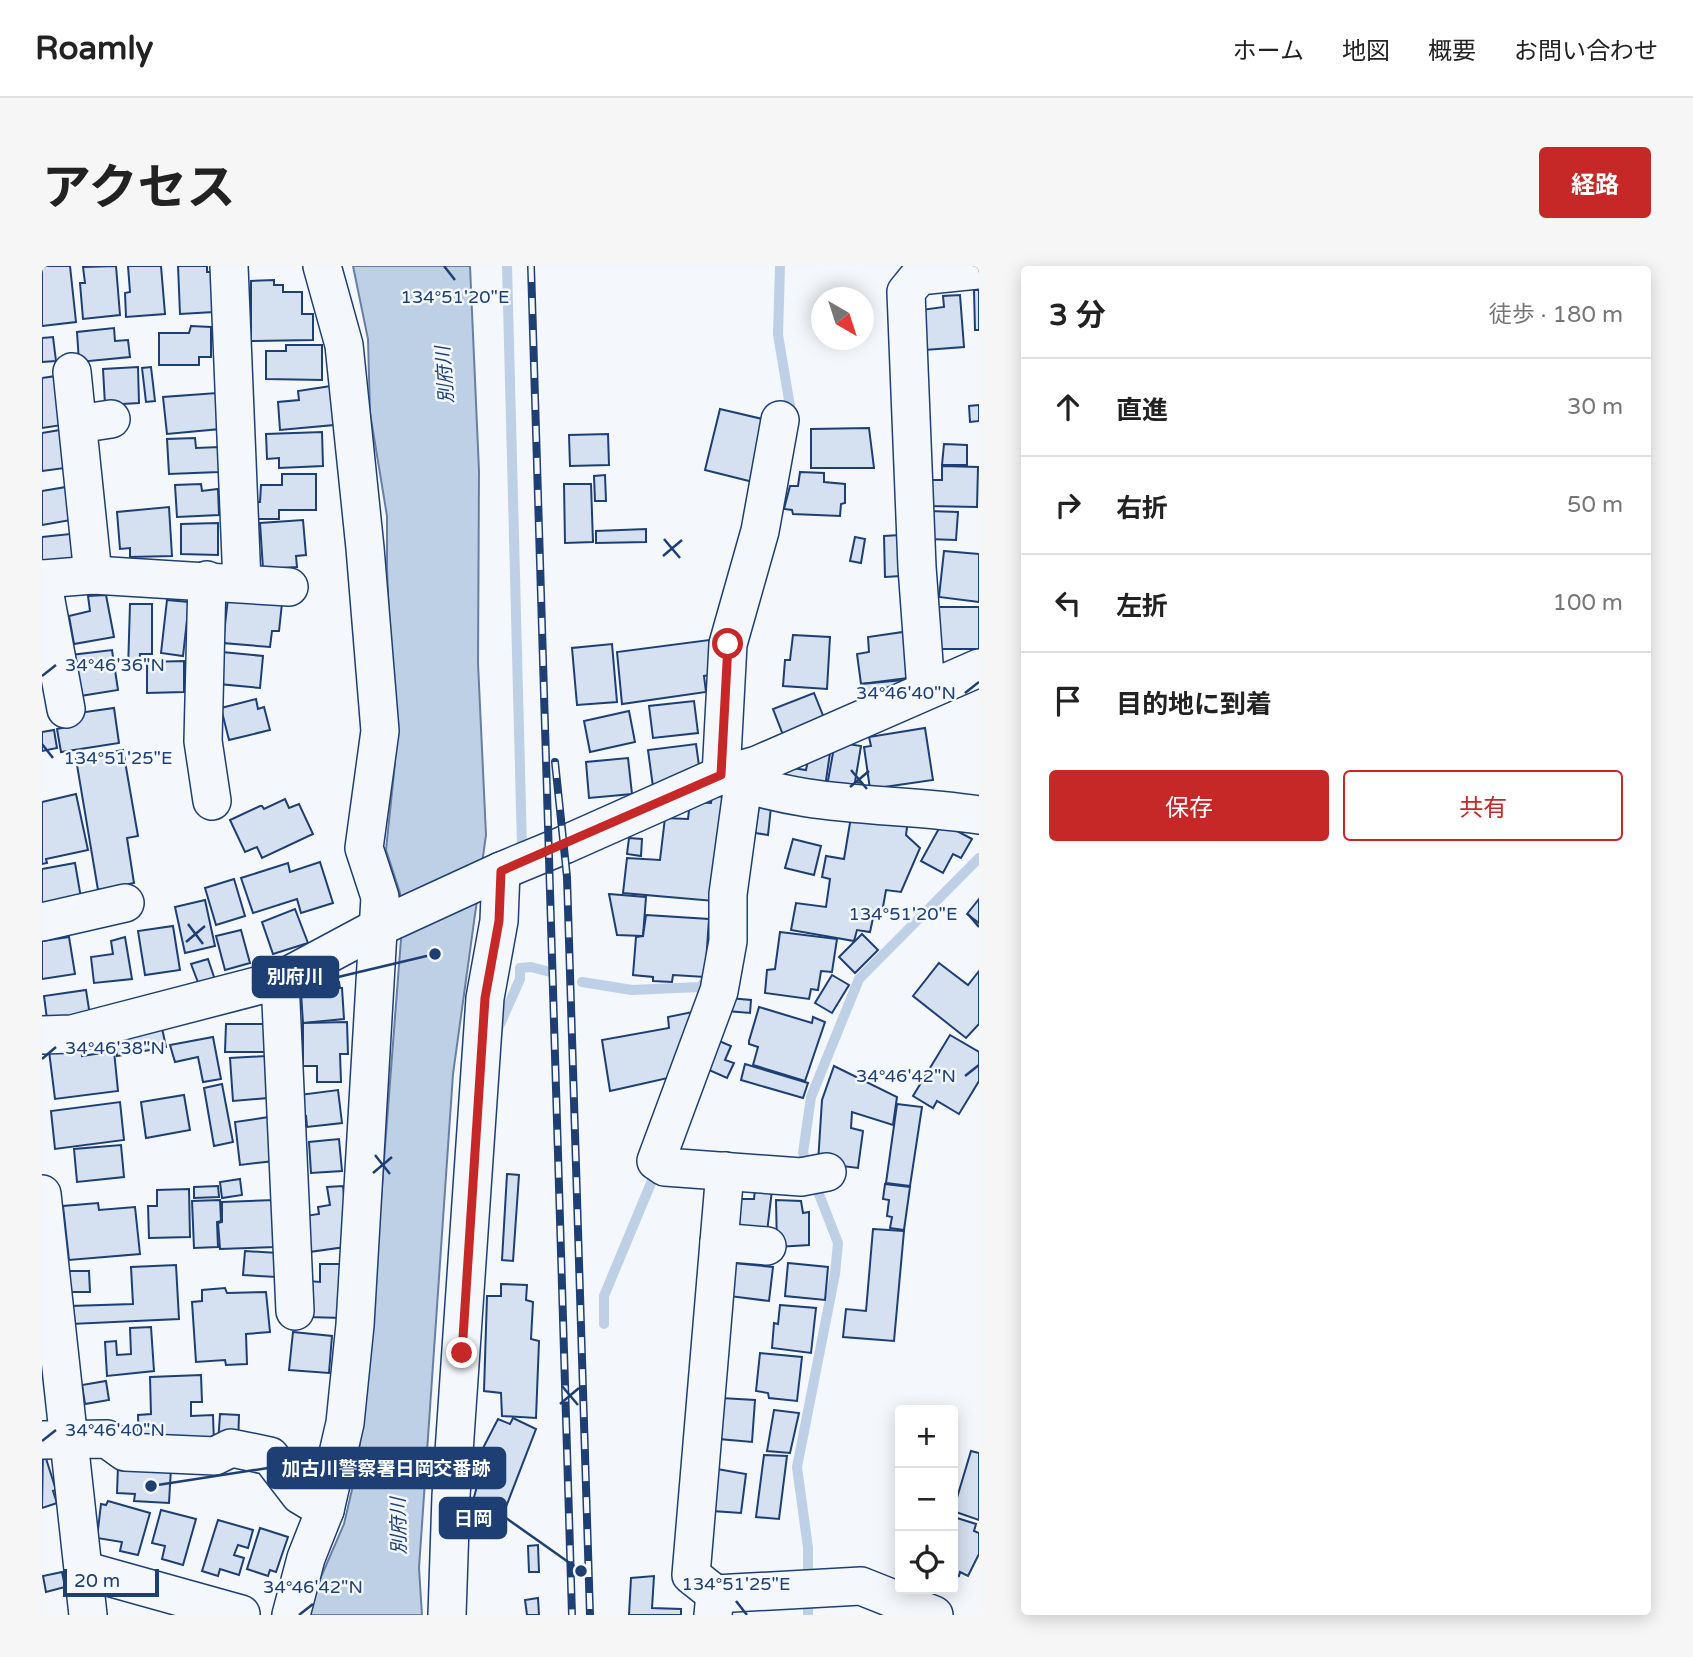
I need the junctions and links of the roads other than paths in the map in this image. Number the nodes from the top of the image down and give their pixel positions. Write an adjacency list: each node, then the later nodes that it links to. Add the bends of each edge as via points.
1 (229, 266): 8 (street, via 250,418)
2 (322, 266): 19 (street, via 344,345 380,731 365,848 380,897)
3 (958, 269): 11 (street, via 919,276 906,292)
4 (72, 372): 6 (street, via 95,421)
5 (780, 420): 13 (street, via 760,531 728,644)
6 (93, 575): 7 (street); 8 (street)
7 (42, 579): 12 (street)
8 (224, 582): 9 (street); 14 (street, via 203,741)
9 (289, 587)
10 (979, 668): 11 (street)
11 (926, 690): 13 (street)
12 (66, 709)
13 (736, 774): 15 (street, via 820,801); 16 (street); 22 (street, via 728,941 719,991 656,1161 664,1167)
14 (212, 801)
15 (979, 815)
16 (501, 871): 19 (street); 35 (street, via 499,921 485,998)
17 (125, 903): 18 (street)
18 (42, 922)
19 (377, 928): 20 (street); 29 (street, via 355,1325 345,1423)
20 (279, 980): 21 (street, via 72,1034); 27 (street, via 306,1190)
21 (42, 1035)
22 (726, 1171): 23 (street, via 801,1177); 25 (street)
23 (827, 1172)
24 (42, 1194): 28 (street)
25 (719, 1241): 26 (street); 31 (street, via 691,1575)
26 (767, 1246)
27 (295, 1311)
28 (55, 1439): 29 (street, via 107,1439 125,1452 215,1456 231,1448 270,1456 300,1495); 30 (street)
29 (325, 1510): 34 (street)
30 (83, 1570): 32 (street); 33 (street)
31 (714, 1604): 36 (street, via 786,1590 861,1586)
32 (241, 1614)
33 (88, 1615)
34 (291, 1615)
35 (447, 1615)
36 (934, 1615)

